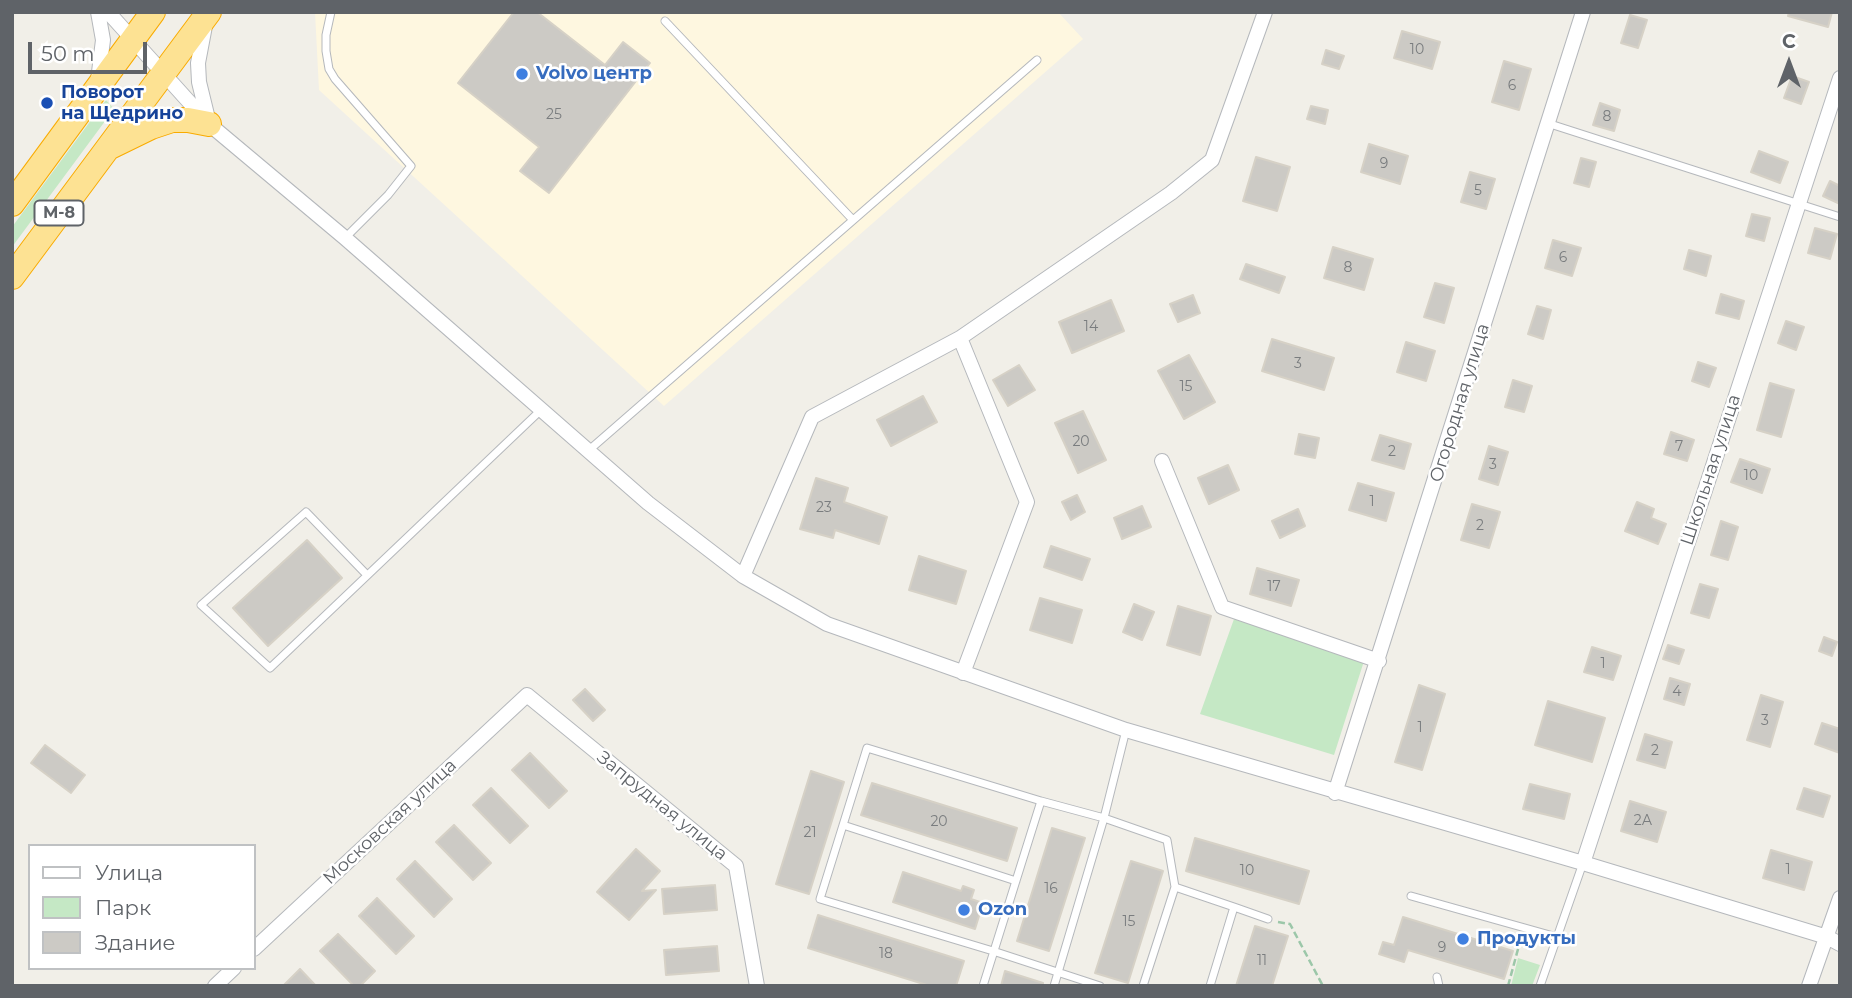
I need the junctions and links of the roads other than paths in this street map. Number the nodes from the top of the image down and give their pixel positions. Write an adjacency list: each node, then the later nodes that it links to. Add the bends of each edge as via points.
1 (98, 12): 13 (street, via 103,40)
2 (108, 12): 9 (street)
3 (153, 12): 9 (highway, М-8)
4 (331, 12): 21 (lane, via 326,35 329,69 411,166)
5 (1265, 12): 23 (street, via 1212,160)
6 (1583, 12): 14 (street, Огородная улица)
7 (208, 13): 11 (highway, М-8); 15 (street, via 198,63)
8 (665, 21): 20 (lane)
9 (132, 39): 11 (street); 13 (highway, М-8)
10 (1037, 60): 20 (lane)
11 (163, 73): 15 (street); 16 (highway, М-8)
12 (1840, 78): 17 (street, Школьная улица)
13 (97, 86): 18 (highway, М-8)
14 (1547, 122): 17 (lane); 29 (street, Огородная улица)
15 (209, 124): 16 (highway, via 172,120); 21 (street)
16 (106, 149): 22 (highway, М-8)
17 (1798, 203): 19 (lane); 37 (street, Школьная улица)
18 (12, 204)
19 (1840, 217)
20 (853, 220): 25 (lane)
21 (345, 238): 24 (street)
22 (12, 277)
23 (960, 338): 28 (street, via 812,417); 30 (street, via 1027,502)
24 (541, 410): 25 (street); 27 (lane)
25 (588, 451): 28 (street)
26 (1162, 461): 29 (street, via 1222,607)
27 (368, 575): 27 (lane, via 270,668 201,605 306,512)
28 (743, 576): 30 (street, via 827,624)
29 (1379, 661): 33 (street, Огородная улица)
30 (963, 673): 32 (street)
31 (527, 695): 46 (street, Московская улица); 52 (street, Запрудная улица, via 736,866)
32 (1126, 730): 33 (street); 35 (lane)
33 (1335, 793): 37 (street)
34 (1041, 801): 35 (lane); 36 (lane, via 867,748); 38 (lane)
35 (1104, 818): 39 (lane, via 1167,840); 49 (lane)
36 (843, 825): 38 (lane); 47 (lane, via 820,899)
37 (1583, 863): 44 (lane); 45 (street)
38 (1016, 881): 47 (lane)
39 (1175, 887): 42 (lane); 56 (lane)
40 (1411, 895): 44 (lane)
41 (1840, 898): 45 (street)
42 (1234, 907): 43 (lane); 57 (lane)
43 (1268, 919)
44 (1557, 937): 59 (lane)
45 (1833, 941): 60 (street)
46 (256, 948)
47 (993, 951): 49 (lane); 53 (lane)
48 (232, 970): 51 (street)
49 (1058, 972): 54 (lane); 55 (lane)
50 (1437, 977): 58 (lane)
51 (215, 986)
52 (757, 986)
53 (983, 986)
54 (1054, 986)
55 (1100, 986)
56 (1143, 986)
57 (1210, 986)
58 (1439, 986)
59 (1540, 986)
60 (1809, 986)

